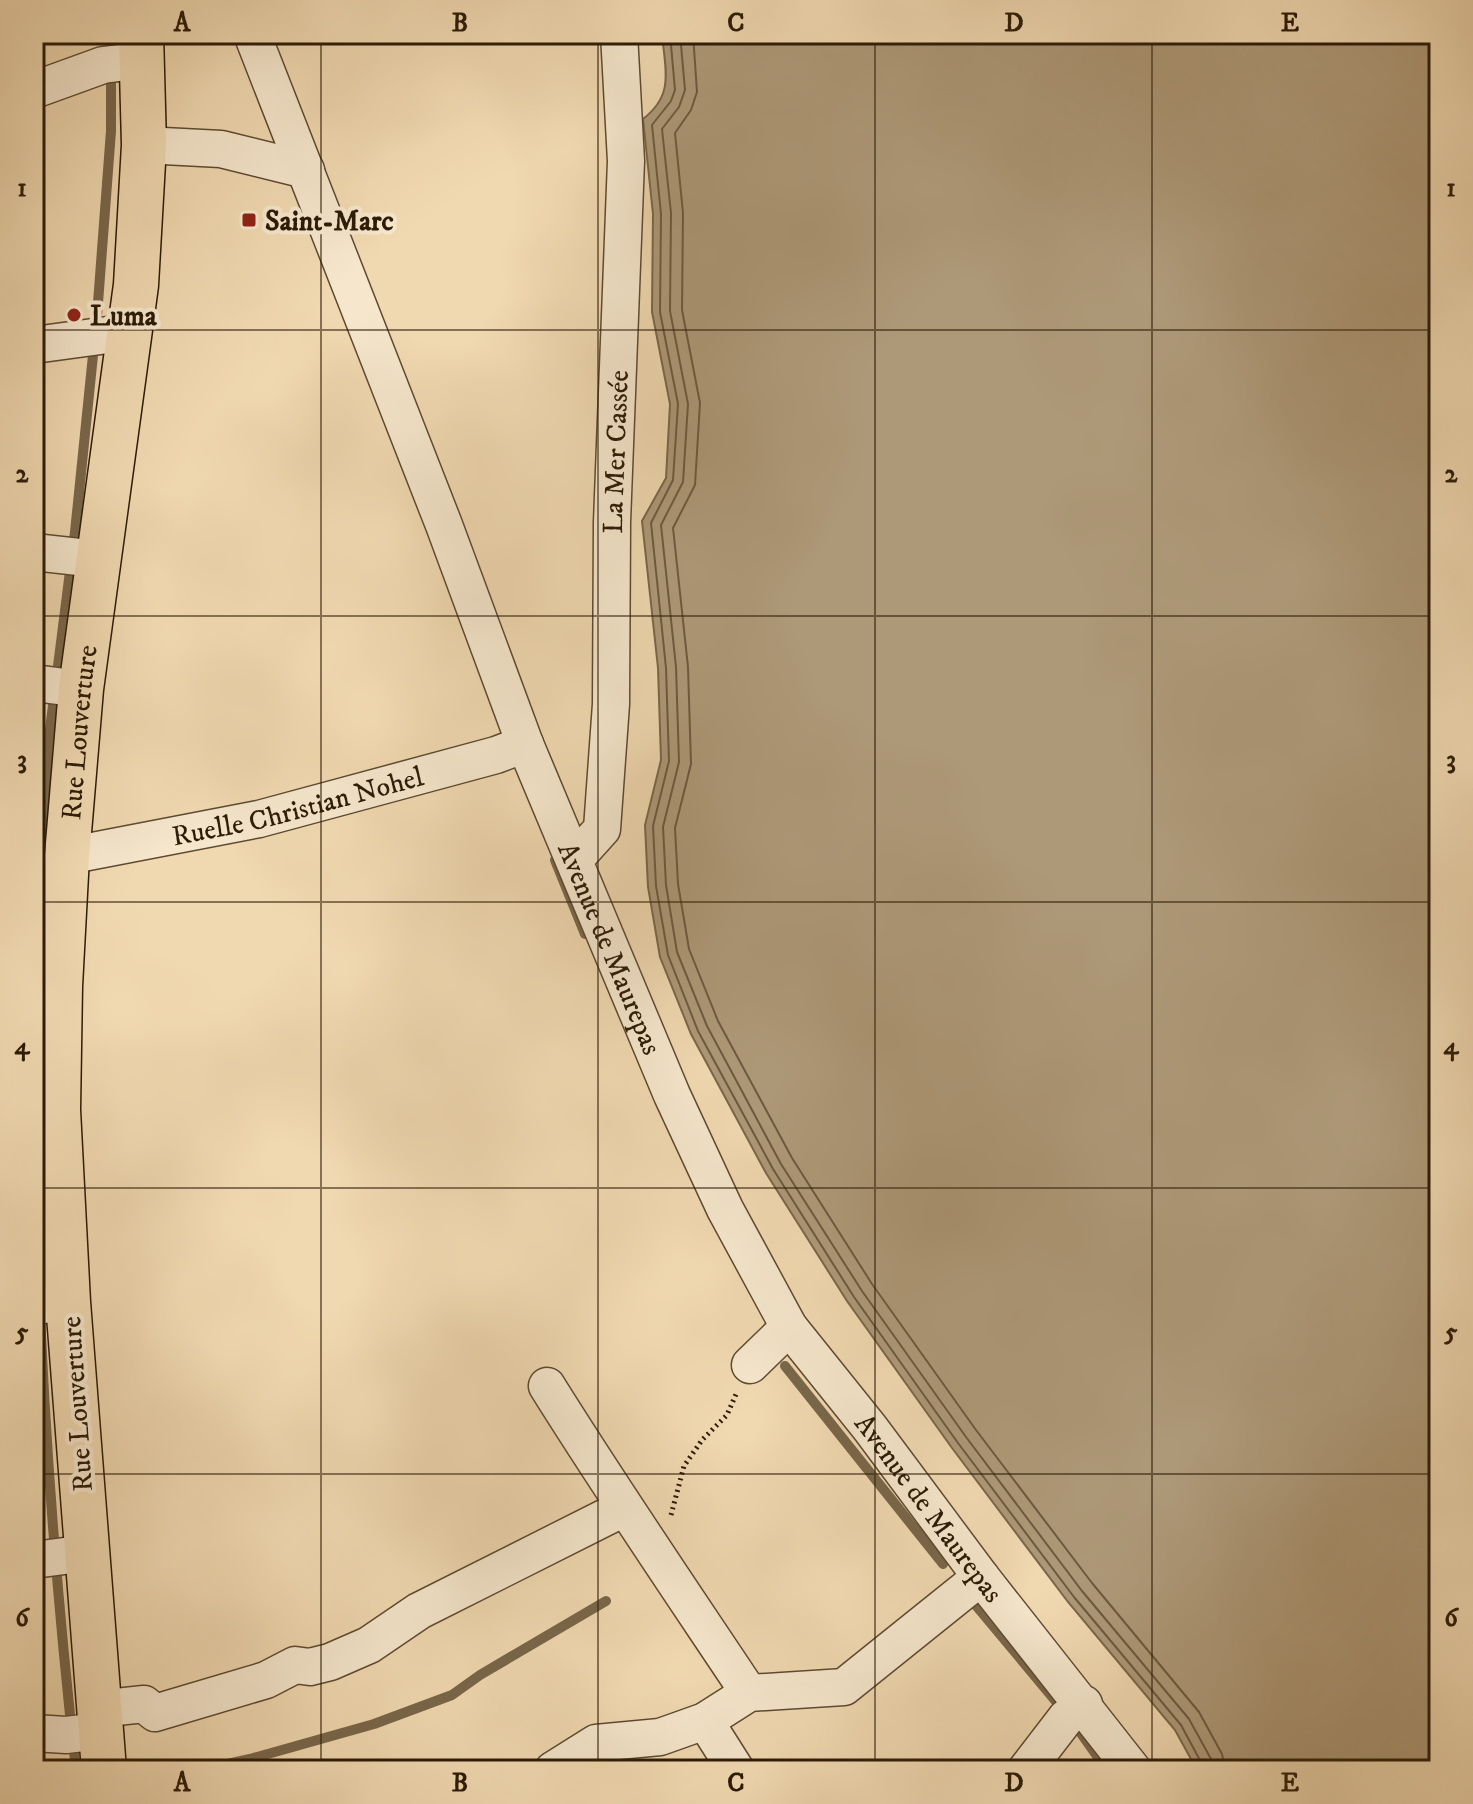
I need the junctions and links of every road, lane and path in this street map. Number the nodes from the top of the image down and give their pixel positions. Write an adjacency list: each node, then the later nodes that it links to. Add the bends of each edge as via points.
1 (252, 34): 6 (street, Avenue de Maurepas)
2 (619, 34): 13 (street, La Mer Cassée, via 626,161 611,704 602,829)
3 (129, 55): 4 (street); 5 (main road, Rue Louverture)
4 (34, 90)
5 (144, 145): 6 (street, via 221,149); 7 (main road, Rue Louverture, via 136,285)
6 (306, 170): 11 (street, Avenue de Maurepas, via 444,525)
7 (107, 335): 8 (street); 9 (main road, Rue Louverture)
8 (34, 345)
9 (69, 556): 10 (main road, Rue Louverture)
10 (57, 686): 12 (main road, Rue Louverture)
11 (510, 750): 12 (street, Ruelle Christian Nohel, via 259,819); 13 (street, Avenue de Maurepas)
12 (67, 856): 14 (main road, Rue Louverture, via 60,986)
13 (575, 859): 16 (street, Avenue de Maurepas, via 672,1095 725,1209)
14 (43, 1112): 15 (main road, Rue Louverture)
15 (45, 1305): 21 (main road, Rue Louverture)
16 (789, 1327): 17 (street); 22 (street, Avenue de Maurepas)
17 (750, 1365): 20 (path, via 727,1415 684,1466 668,1544)
18 (547, 1386): 19 (street)
19 (624, 1508): 20 (street); 26 (street, via 330,1662 295,1665 266,1680 155,1713 144,1704)
20 (659, 1556): 23 (street)
21 (58, 1557): 26 (main road, Rue Louverture)
22 (981, 1577): 23 (street, via 844,1687); 24 (street, Avenue de Maurepas)
23 (749, 1693): 25 (street)
24 (1074, 1712): 29 (street); 30 (street, Avenue de Maurepas)
25 (705, 1721): 27 (street, via 660,1737 596,1743); 28 (street)
26 (80, 1735)
27 (553, 1770)
28 (736, 1770)
29 (1026, 1770)
30 (1133, 1770)

